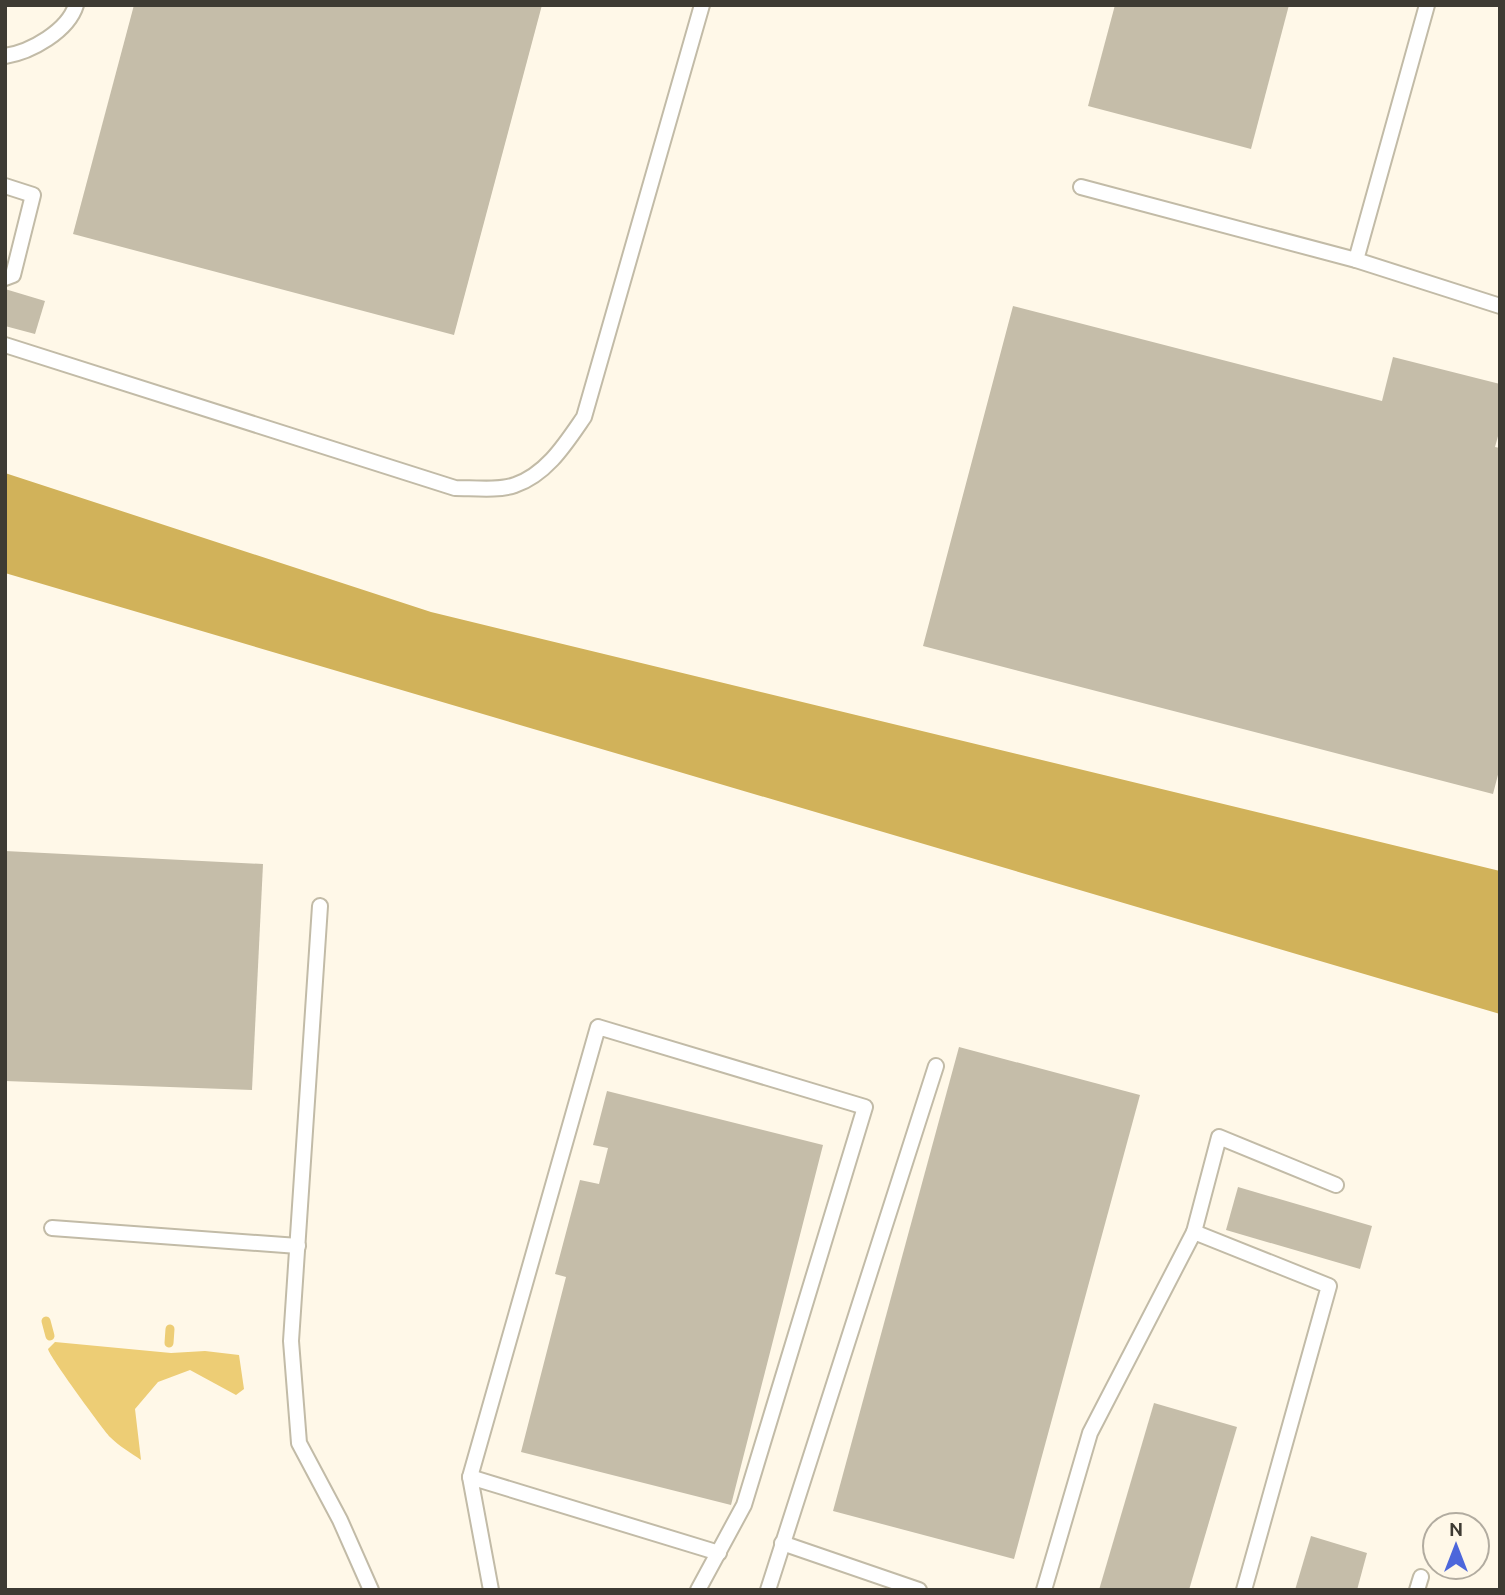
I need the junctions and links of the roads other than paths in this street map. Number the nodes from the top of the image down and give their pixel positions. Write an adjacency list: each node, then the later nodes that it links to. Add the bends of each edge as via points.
1 (76, 5): 4 (lane, via 48,39)
2 (702, 5): 10 (lane, via 584,417 543,470 514,486 455,488)
3 (1427, 5): 7 (lane)
4 (5, 56)
5 (5, 186): 8 (lane, via 33,195 13,275)
6 (1081, 187): 7 (lane)
7 (1356, 260): 9 (lane)
8 (5, 278)
9 (1500, 306)
10 (5, 345)
11 (320, 906): 16 (lane)
12 (936, 1066): 18 (lane)
13 (1336, 1185): 15 (lane, via 1219,1137)
14 (52, 1228): 16 (lane)
15 (1194, 1232): 25 (lane, via 1090,1433); 26 (lane, via 1329,1286)
16 (298, 1246): 20 (lane, via 291,1341 299,1443)
17 (470, 1477): 19 (lane); 19 (lane, via 598,1027 865,1107 744,1505); 21 (lane)
18 (782, 1543): 23 (lane); 24 (lane)
19 (719, 1553): 22 (lane)
20 (371, 1590)
21 (491, 1590)
22 (698, 1590)
23 (768, 1590)
24 (919, 1590)
25 (1044, 1590)
26 (1244, 1590)

